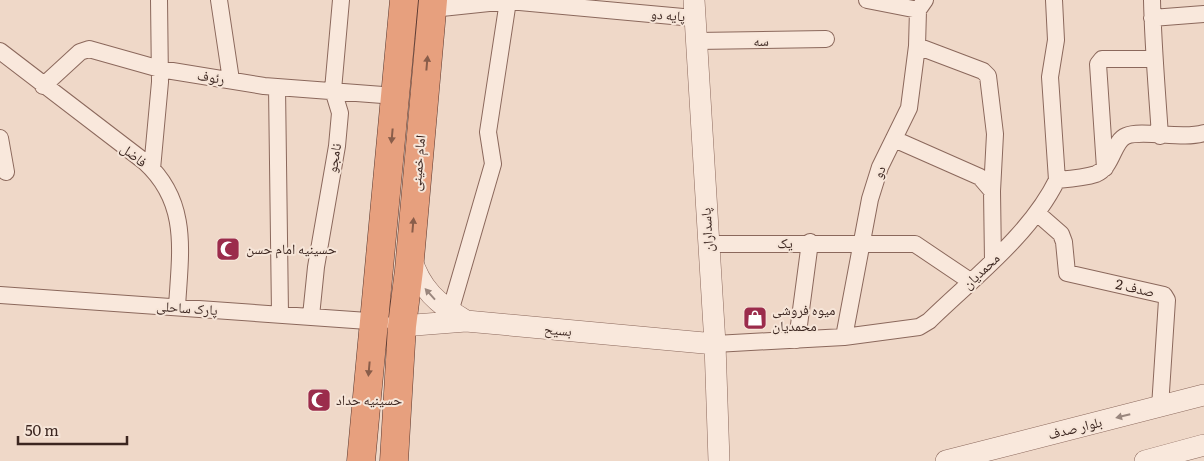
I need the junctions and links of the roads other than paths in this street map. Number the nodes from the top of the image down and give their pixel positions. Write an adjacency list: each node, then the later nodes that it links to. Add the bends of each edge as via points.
1 (160, 0): 19 (street)
2 (219, 0): 20 (street)
3 (341, 0): 23 (street, نامجو)
4 (404, 0): 24 (highway, امام خمینی)
5 (867, 0): 10 (street)
6 (1054, 0): 32 (street, via 1056,40 1050,77)
7 (1152, 0): 13 (street)
8 (508, 1): 9 (street, پایه دو); 11 (street, پایه دو); 45 (street, via 488,132 494,164)
9 (432, 4): 38 (highway, امام خمینی, one-way to 9)
10 (921, 5): 16 (street, دو)
11 (694, 9): 15 (street, پاسداران)
12 (1204, 14): 13 (street)
13 (1152, 18): 18 (street)
14 (826, 39): 15 (street, سه)
15 (696, 41): 36 (street, پاسداران)
16 (917, 46): 28 (street, دو, via 909,108); 33 (street, via 988,76 995,134)
17 (0, 51): 21 (street, فاضل)
18 (1153, 59): 26 (street); 29 (street, via 1102,59 1098,64)
19 (160, 69): 20 (street, رئوف); 21 (street, رئوف, via 84,50); 30 (street)
20 (232, 80): 22 (street, رئوف)
21 (43, 86): 30 (street, فاضل)
22 (277, 87): 23 (street, رئوف); 43 (street)
23 (333, 90): 24 (street, رئوف); 44 (street, نامجو, via 340,113 337,146)
24 (396, 96): 46 (highway, امام خمینی, one-way to 46)
25 (1204, 133): 26 (street)
26 (1160, 136): 29 (street, via 1128,134)
27 (0, 138): 31 (street)
28 (894, 139): 33 (street, via 980,177); 37 (street, دو, via 880,167)
29 (1105, 168): 32 (street, via 1096,174)
30 (152, 169): 42 (street, فاضل, via 172,197 179,219)
31 (6, 172)
32 (1057, 180): 34 (street, محمدیان)
33 (992, 191): 39 (street)
34 (1037, 213): 39 (street, محمدیان); 52 (street, صدف 2, via 1061,234 1066,273 1164,295 1167,300)
35 (810, 242): 36 (street, یک); 37 (street, یک); 49 (street)
36 (708, 244): 50 (street, پاسداران)
37 (861, 244): 40 (street, یک, via 915,244); 48 (street, دو)
38 (410, 254): 45 (street, one-way to 38, via 430,294 416,275); 47 (highway, امام خمینی)
39 (993, 261): 40 (street, محمدیان)
40 (970, 281): 48 (street, محمدیان, via 919,327)
41 (0, 295): 42 (street, پارک ساحلی)
42 (177, 307): 43 (street, پارک ساحلی)
43 (280, 314): 44 (street, پارک ساحلی)
44 (311, 316): 46 (street, پارک ساحلی)
45 (458, 316): 47 (street, بسیح); 50 (street, بسیح)
46 (373, 321): 47 (street, پارک ساحلی); 54 (highway, امام خمینی, one-way to 54)
47 (402, 326): 55 (highway, امام خمینی)
48 (844, 337): 49 (street, محمدیان)
49 (797, 340): 50 (street, محمدیان)
50 (715, 344): 56 (street, پاسداران)
51 (1204, 395): 52 (street, بلوار صدف)
52 (1160, 406): 57 (street, بلوار صدف, one-way to 57)
53 (1204, 445): 58 (street)
54 (361, 461)
55 (394, 461)
56 (719, 461)
57 (946, 461)
58 (1145, 461)

